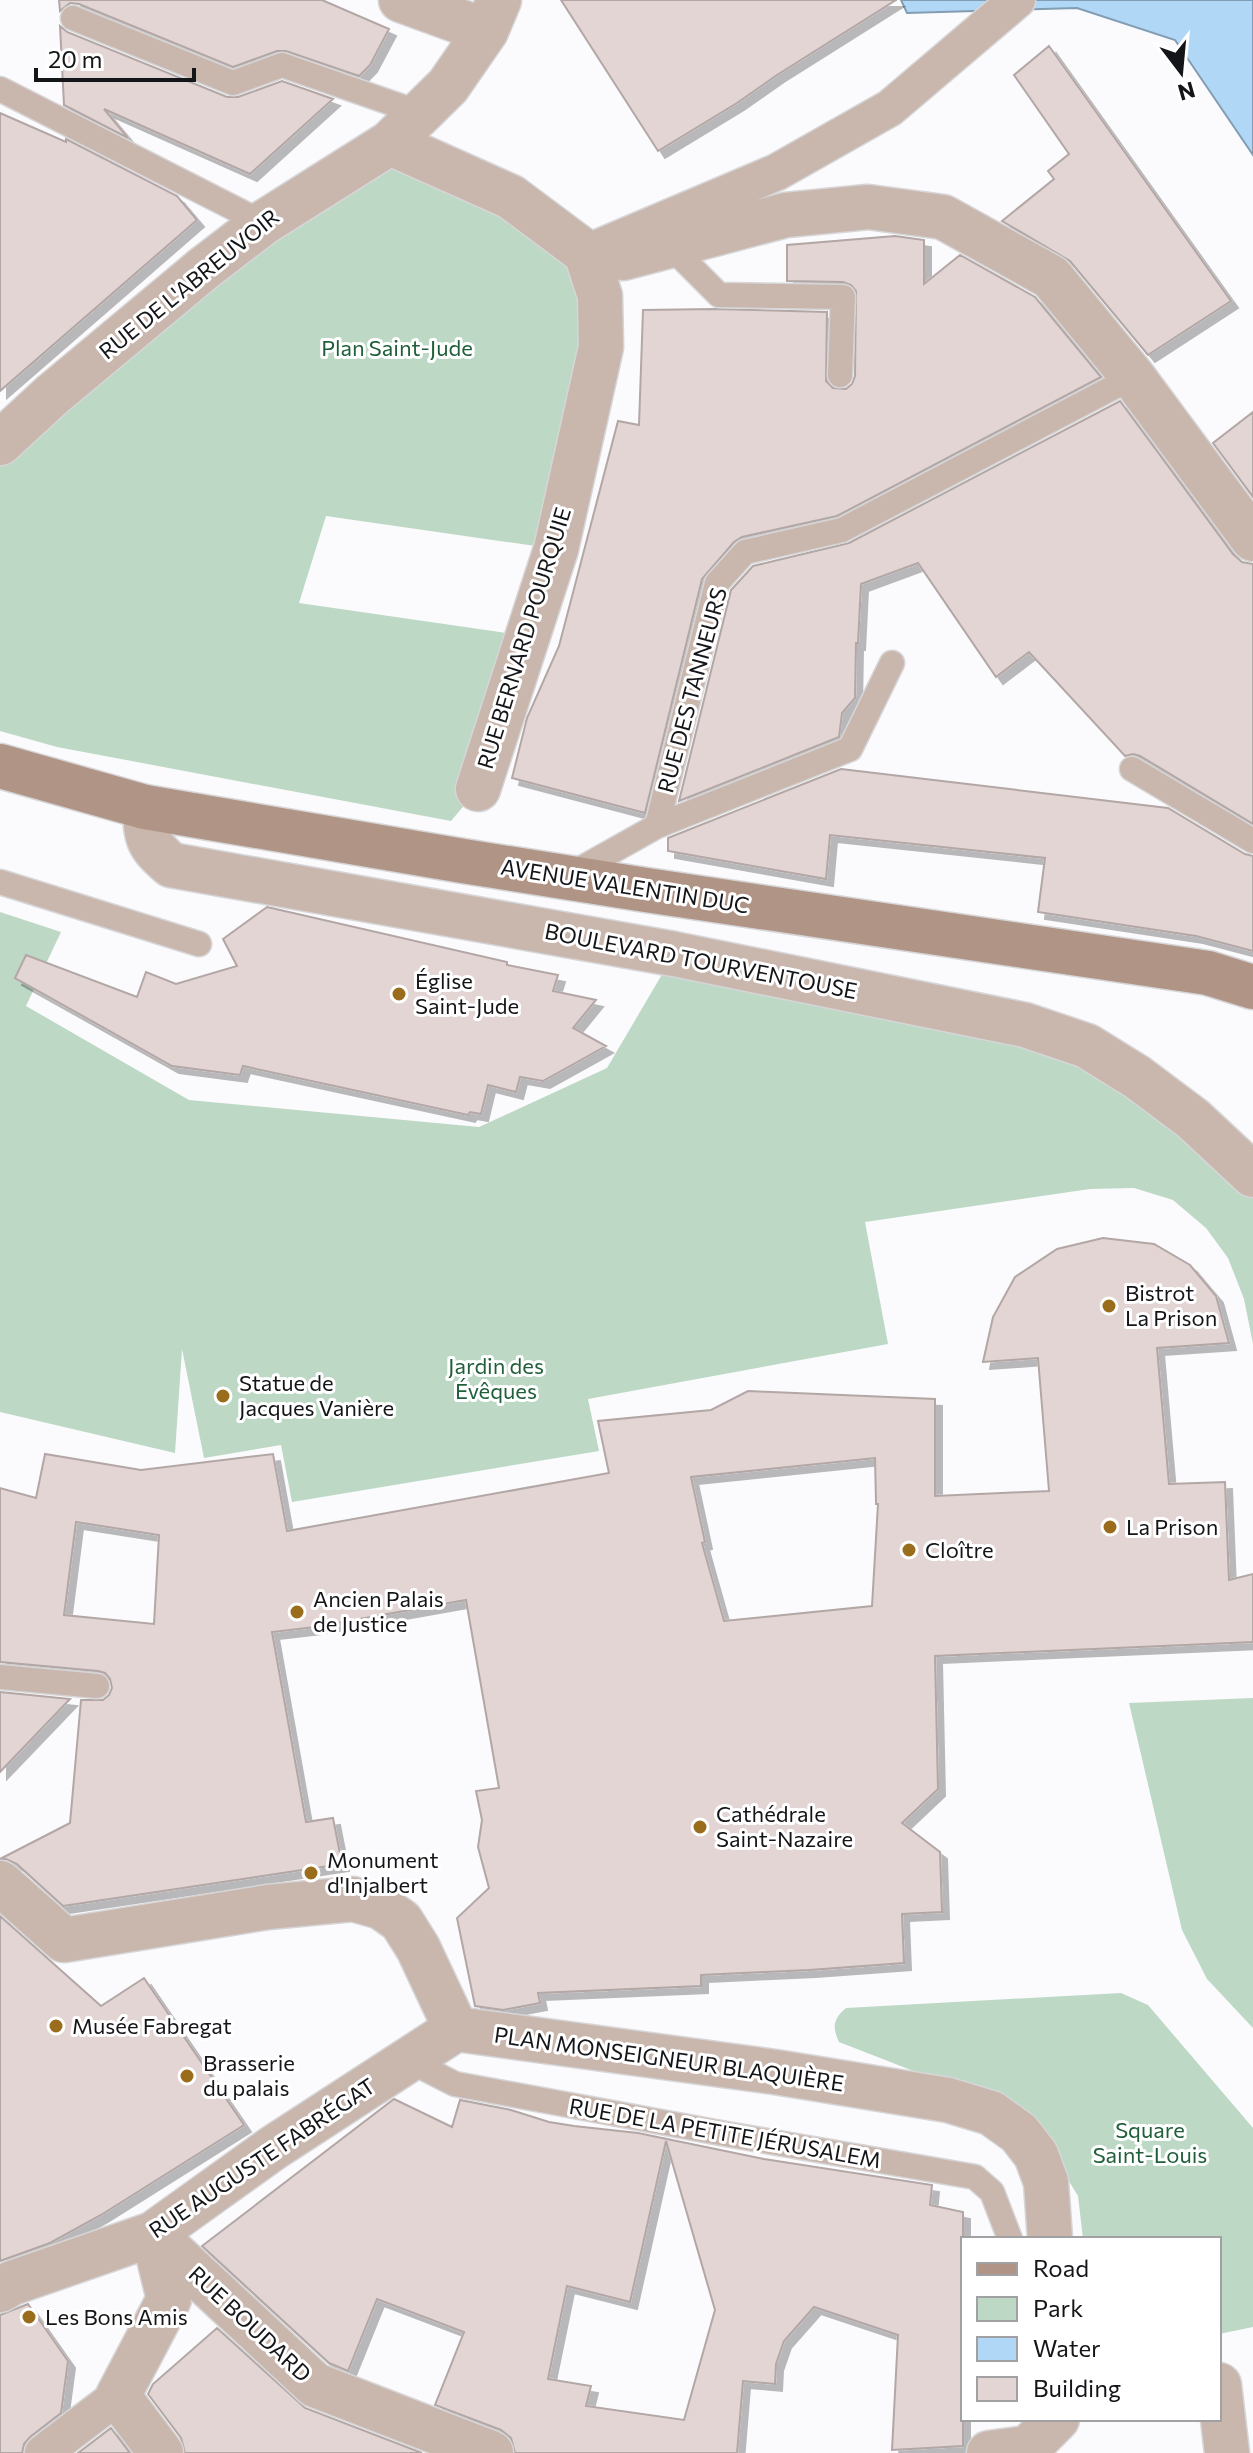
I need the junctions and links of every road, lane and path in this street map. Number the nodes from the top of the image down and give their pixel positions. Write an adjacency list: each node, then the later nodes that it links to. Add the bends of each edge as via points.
1 (401, 0): 3 (street)
2 (1017, 0): 10 (street, via 890,108 777,172)
3 (493, 16): 6 (street, RUE DE L'ABREUVOIR, via 448,86)
4 (73, 18): 6 (lane, via 233,83 282,65)
5 (0, 89): 8 (lane)
6 (420, 113): 7 (street, RUE DE L'ABREUVOIR)
7 (390, 143): 8 (street, RUE DE L'ABREUVOIR); 10 (street, via 511,197)
8 (263, 223): 13 (street, RUE DE L'ABREUVOIR)
9 (670, 246): 10 (street, via 623,258); 11 (lane, via 719,295 843,297); 12 (street, via 786,215 868,207 943,217 1051,277)
10 (586, 253): 18 (street, RUE BERNARD POURQUIE, via 600,296 601,347 556,549)
11 (840, 375)
12 (1133, 377): 14 (street); 20 (lane, RUE DES TANNEURS, via 842,530 745,552 717,583)
13 (0, 443)
14 (1253, 539)
15 (892, 663): 20 (lane, via 850,749)
16 (0, 766): 19 (main road, AVENUE VALENTIN DUC)
17 (1132, 769): 21 (lane)
18 (478, 789)
19 (145, 807): 22 (main road, AVENUE VALENTIN DUC); 26 (street, BOULEVARD TOURVENTOUSE, via 148,841 171,865 674,954 1025,1025 1087,1046 1137,1077 1193,1119)
20 (657, 826): 22 (lane)
21 (1253, 841)
22 (567, 876): 25 (main road, AVENUE VALENTIN DUC, via 1208,973)
23 (0, 882): 24 (lane)
24 (199, 944)
25 (1253, 987)
26 (1253, 1175)
27 (0, 1677): 28 (lane)
28 (97, 1686)
29 (0, 1883): 30 (street, via 64,1940 268,1907 353,1899 381,1907 401,1921 418,1948)
30 (456, 2029): 31 (street, RUE AUGUSTE FABRÉGAT); 34 (street, PLAN MONSEIGNEUR BLAQUIÈRE, via 789,2074 948,2100 991,2113 1019,2133 1036,2155 1046,2182)
31 (408, 2060): 32 (street, RUE AUGUSTE FABRÉGAT); 33 (lane, RUE DE LA PETITE JÉRUSALEM, via 455,2084 975,2177 992,2192)
32 (153, 2234): 35 (street, RUE AUGUSTE FABRÉGAT); 38 (street, via 169,2299); 43 (street, RUE BOUDARD, via 315,2385)
33 (1009, 2237)
34 (1050, 2237)
35 (6, 2287)
36 (1253, 2376): 37 (street)
37 (1221, 2384)
38 (118, 2396): 41 (street); 42 (street)
39 (1221, 2402): 45 (street)
40 (1055, 2421): 44 (street, via 1028,2448)
41 (43, 2453)
42 (161, 2453)
43 (491, 2453)
44 (989, 2453)
45 (1227, 2453)

